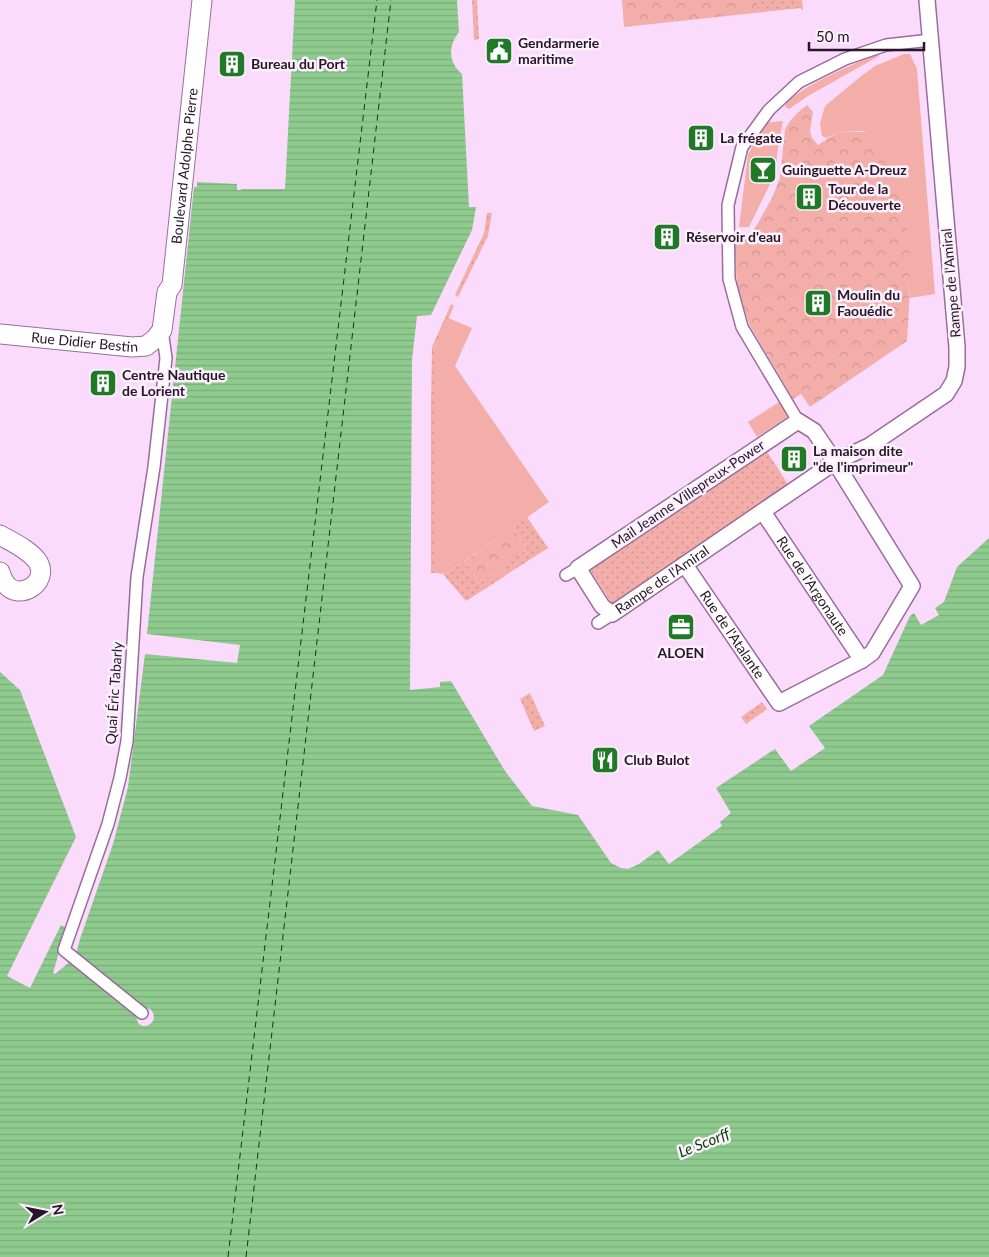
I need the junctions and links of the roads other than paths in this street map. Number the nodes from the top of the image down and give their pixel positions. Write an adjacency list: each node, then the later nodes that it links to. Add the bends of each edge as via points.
1 (202, 0): 4 (street, Boulevard Adolphe Pierre, via 172,284)
2 (927, 0): 3 (street, Rampe de l'Amiral)
3 (931, 40): 6 (street, via 886,45 845,59 799,82 769,110 742,147 728,205 729,279 742,327); 7 (street, Rampe de l'Amiral, via 957,347 954,382 946,394 933,403 869,446)
4 (162, 330): 5 (street, Rue Didier Bestin, via 146,346 132,347); 16 (street, Quai Éric Tabarly, via 166,358 137,577 127,741 108,824 64,950)
5 (0, 334)
6 (798, 421): 7 (street, via 814,431); 11 (street, Mail Jeanne Villepreux-Power)
7 (835, 462): 8 (street, Rampe de l'Amiral); 15 (street, via 912,586 872,653)
8 (762, 512): 10 (street, Rampe de l'Amiral); 15 (street, Rue de l'Argonaute)
9 (0, 535): 12 (street, via 39,563 41,576 31,588 23,591 5,585)
10 (685, 565): 13 (street, Rampe de l'Amiral); 15 (street, Rue de l'Atalante, via 779,704)
11 (572, 571): 13 (street, Rampe de l'Amiral)
12 (0, 572)
13 (612, 614): 14 (street)
14 (598, 623)
15 (862, 660)
16 (142, 1014)

